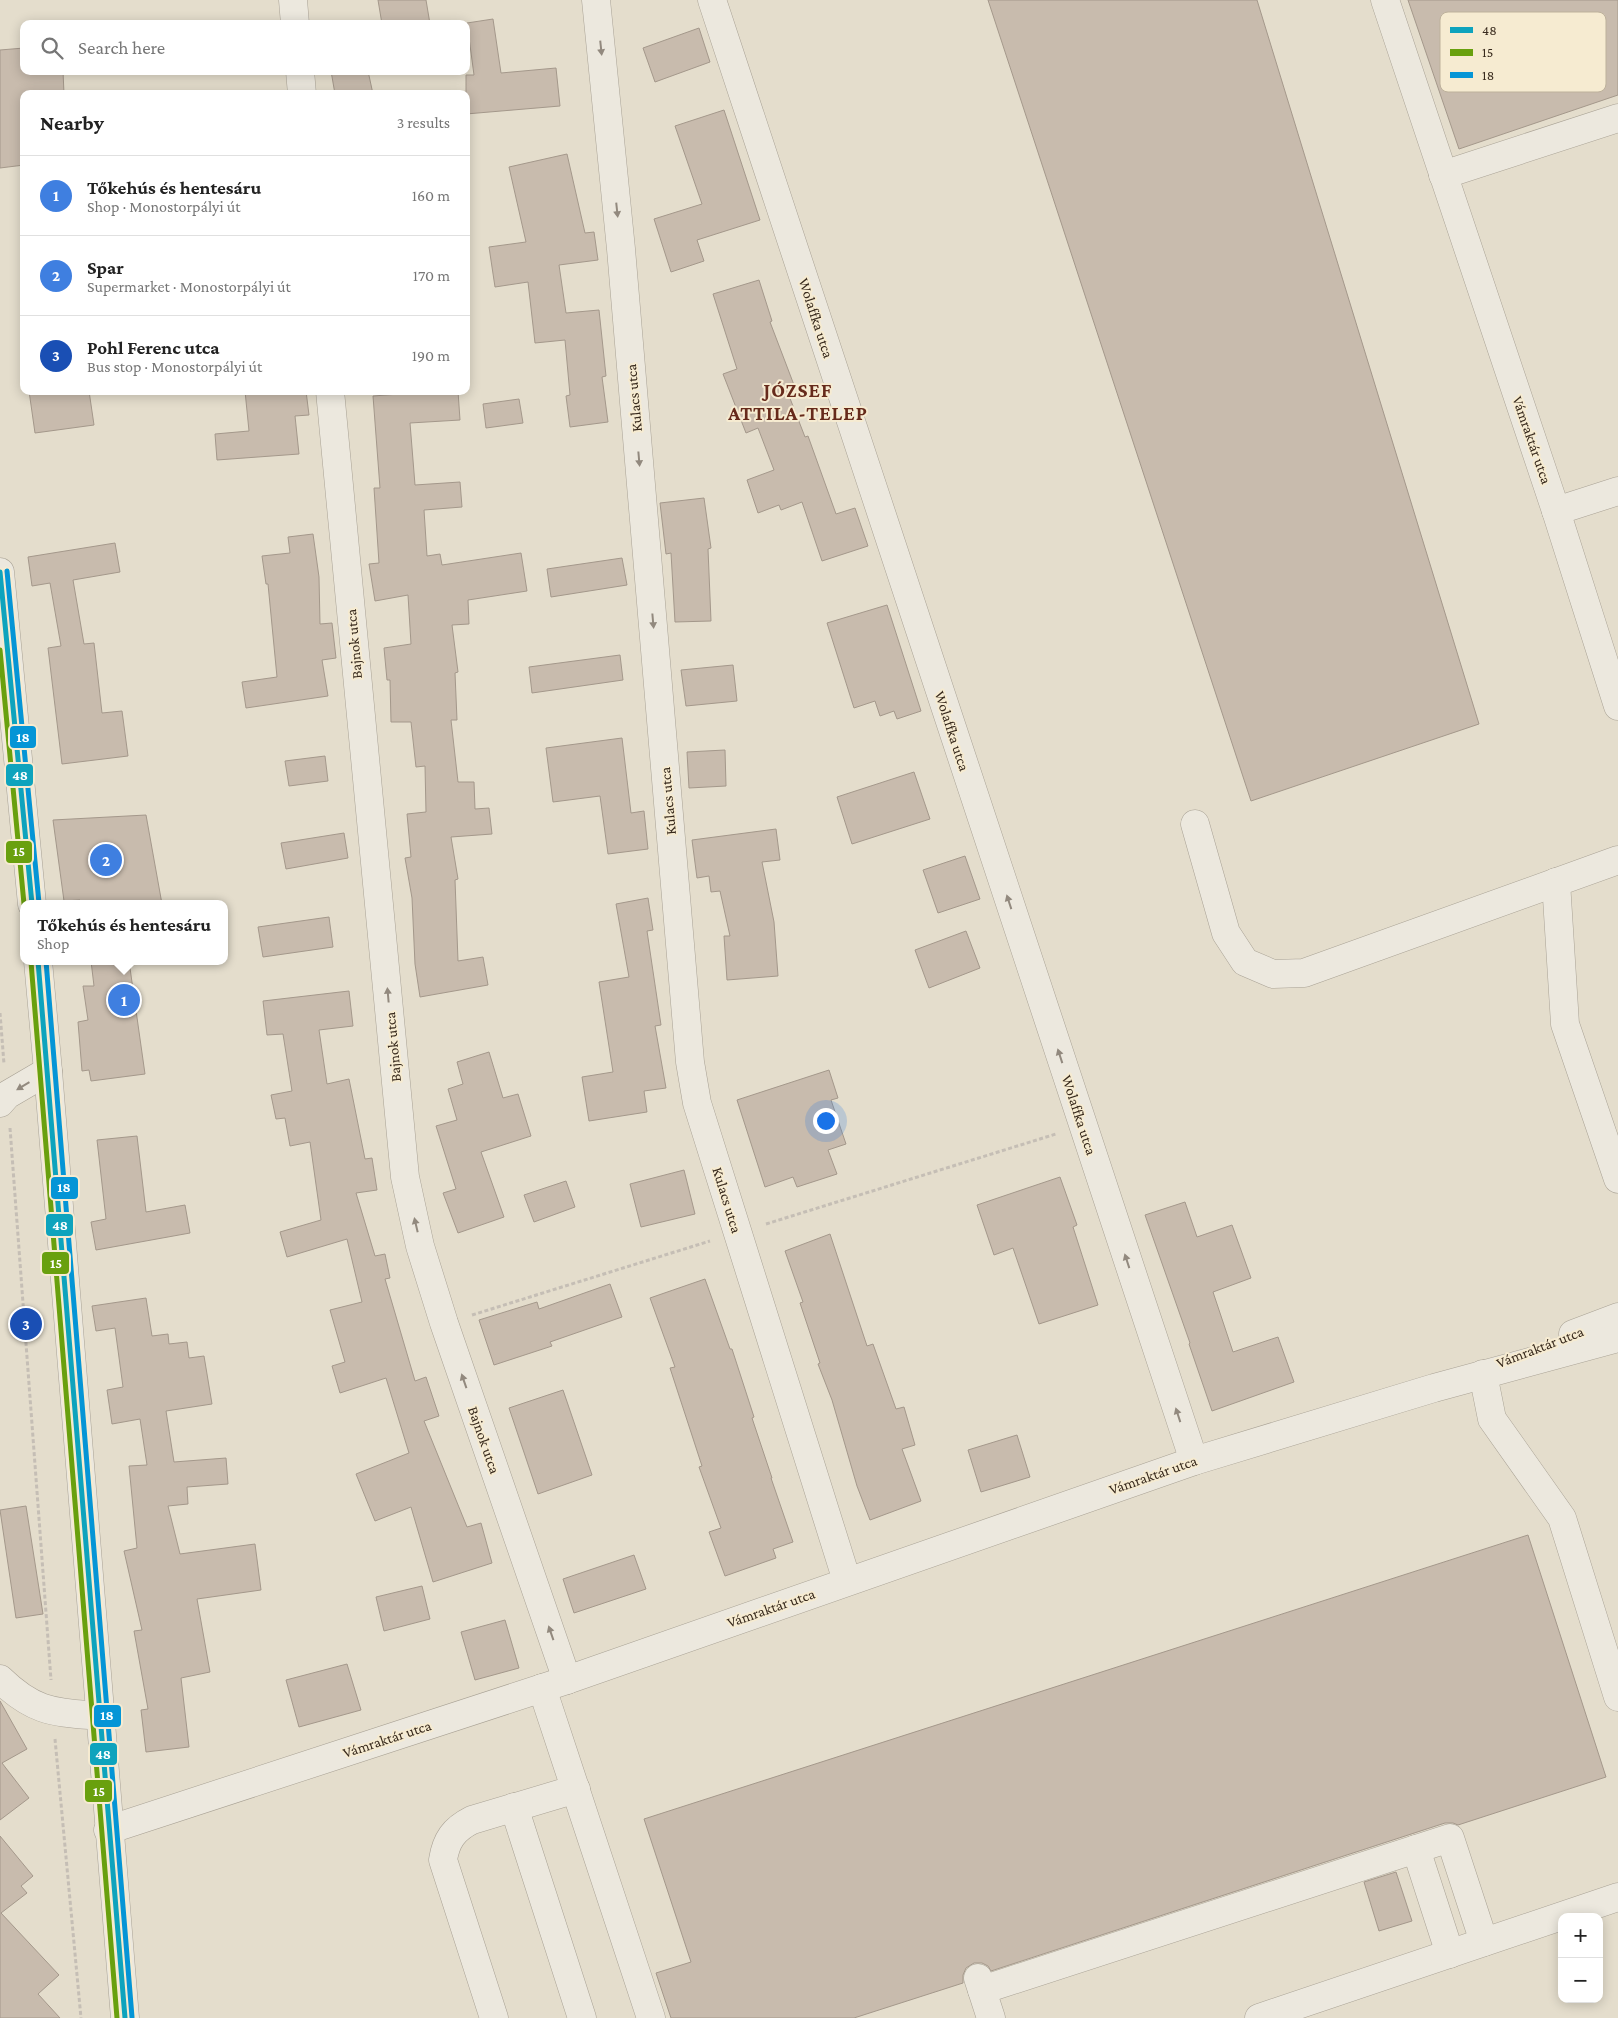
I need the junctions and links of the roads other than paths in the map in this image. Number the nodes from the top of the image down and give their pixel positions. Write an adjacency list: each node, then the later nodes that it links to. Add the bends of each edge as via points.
1 (293, 0): 5 (street)
2 (596, 0): 28 (street, Kulacs utca, one-way to 28, via 693,1078 697,1103)
3 (712, 0): 27 (street, Wolaffka utca, one-way to 3)
4 (1385, 0): 9 (street, Vámraktár utca)
5 (295, 20)
6 (300, 75): 7 (street)
7 (302, 90)
8 (1618, 118): 9 (street)
9 (1443, 175): 12 (street, Vámraktár utca)
10 (330, 395): 30 (street, Bajnok utca, one-way to 10, via 420,1246 405,1177)
11 (1618, 491): 12 (street)
12 (1556, 511): 14 (street, Vámraktár utca)
13 (0, 572): 18 (street)
14 (1618, 706)
15 (1194, 824): 17 (street, via 1226,933 1244,962 1273,974 1304,973)
16 (1618, 860): 17 (street)
17 (1556, 882): 22 (street, via 1566,1024)
18 (32, 900)
19 (38, 965): 20 (street)
20 (48, 1070): 21 (street, one-way to 21); 32 (street)
21 (4, 1099)
22 (1618, 1179)
23 (1618, 1317): 26 (street, Vámraktár utca)
24 (1618, 1338): 25 (street, Vámraktár utca)
25 (1484, 1374): 26 (street, Vámraktár utca); 31 (street, via 1492,1419 1562,1518)
26 (1434, 1388): 27 (street, Vámraktár utca)
27 (1194, 1461): 28 (street, Vámraktár utca)
28 (847, 1581): 30 (street, Vámraktár utca)
29 (0, 1679): 32 (street, via 16,1695 36,1707 53,1712)
30 (555, 1684): 33 (street, Bajnok utca); 35 (street, Vámraktár utca)
31 (1618, 1698)
32 (100, 1716): 35 (street)
33 (576, 1789): 34 (street); 43 (street, Bajnok utca)
34 (514, 1807): 41 (street, via 460,1826 451,1835 443,1860); 42 (street)
35 (108, 1830): 40 (street)
36 (1416, 1849): 38 (street, via 1450,1838); 39 (street); 44 (street, via 980,1984)
37 (1618, 1897): 38 (street)
38 (1484, 1942): 39 (street)
39 (1450, 1954): 45 (street)
40 (125, 2018)
41 (494, 2018)
42 (582, 2018)
43 (651, 2018)
44 (991, 2018)
45 (1259, 2018)

